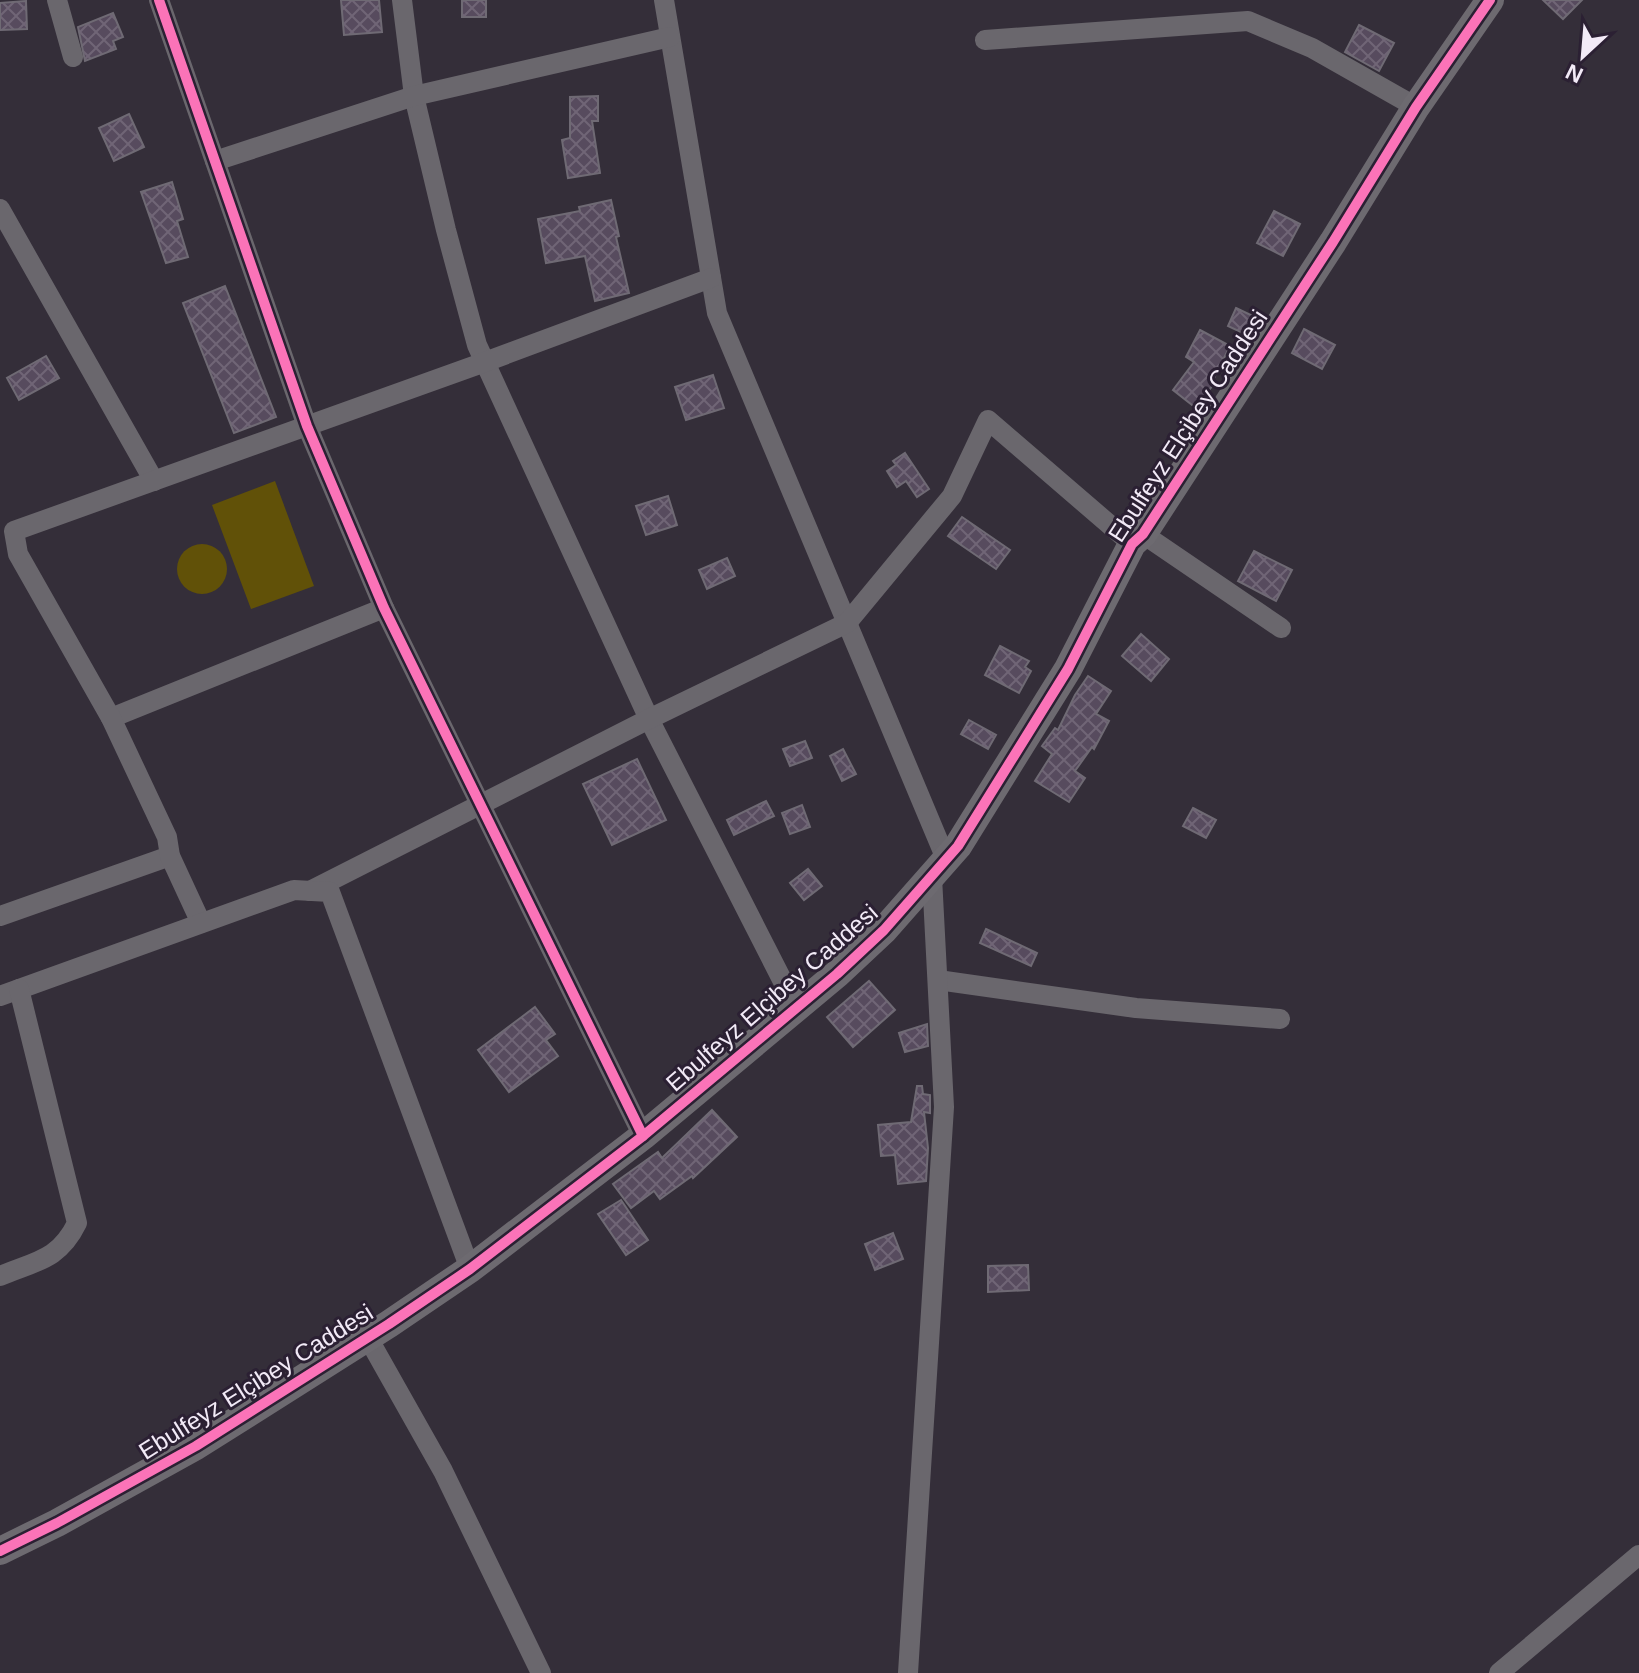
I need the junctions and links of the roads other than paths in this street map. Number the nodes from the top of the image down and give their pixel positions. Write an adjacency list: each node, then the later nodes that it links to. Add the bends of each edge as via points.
1 (57, 0): 8 (street)
2 (159, 0): 11 (street)
3 (402, 0): 9 (street)
4 (664, 0): 6 (street)
5 (1490, 0): 10 (street, Ebulfeyz Elçibey Caddesi)
6 (670, 37): 9 (street); 13 (street)
7 (985, 40): 10 (street, via 1248,21 1312,48)
8 (73, 57)
9 (414, 96): 11 (street); 14 (street)
10 (1416, 107): 17 (street, Ebulfeyz Elçibey Caddesi)
11 (215, 161): 15 (street)
12 (0, 209): 16 (street)
13 (711, 278): 14 (street); 19 (street, via 717,313)
14 (485, 362): 15 (street); 22 (street)
15 (307, 426): 16 (street); 18 (street)
16 (154, 481): 21 (street, via 14,531 18,554)
17 (1137, 539): 19 (street, via 988,420 952,496); 20 (street); 25 (street, Ebulfeyz Elçibey Caddesi, via 1068,669)
18 (384, 608): 21 (street); 23 (street)
19 (847, 623): 22 (street); 25 (street)
20 (1281, 628)
21 (111, 718): 24 (street, via 167,837)
22 (649, 719): 23 (street); 31 (street)
23 (479, 805): 26 (street); 33 (street)
24 (170, 856): 27 (street); 28 (street)
25 (939, 868): 29 (street); 31 (street, Ebulfeyz Elçibey Caddesi, via 884,930)
26 (310, 891): 28 (street, via 294,890); 34 (street, via 330,892)
27 (0, 916)
28 (201, 923): 30 (street)
29 (938, 980): 32 (street, via 1136,1008); 40 (street, via 944,1107)
30 (9, 993): 35 (street, via 77,1223 58,1252)
31 (797, 1009): 33 (street, Ebulfeyz Elçibey Caddesi)
32 (1280, 1019)
33 (643, 1136): 34 (street, Ebulfeyz Elçibey Caddesi)
34 (470, 1269): 36 (street, Ebulfeyz Elçibey Caddesi)
35 (0, 1276)
36 (368, 1338): 37 (street, Ebulfeyz Elçibey Caddesi, via 196,1446); 39 (street, via 443,1471)
37 (0, 1551)
38 (1639, 1555): 41 (street)
39 (541, 1673)
40 (908, 1673)
41 (1499, 1673)

